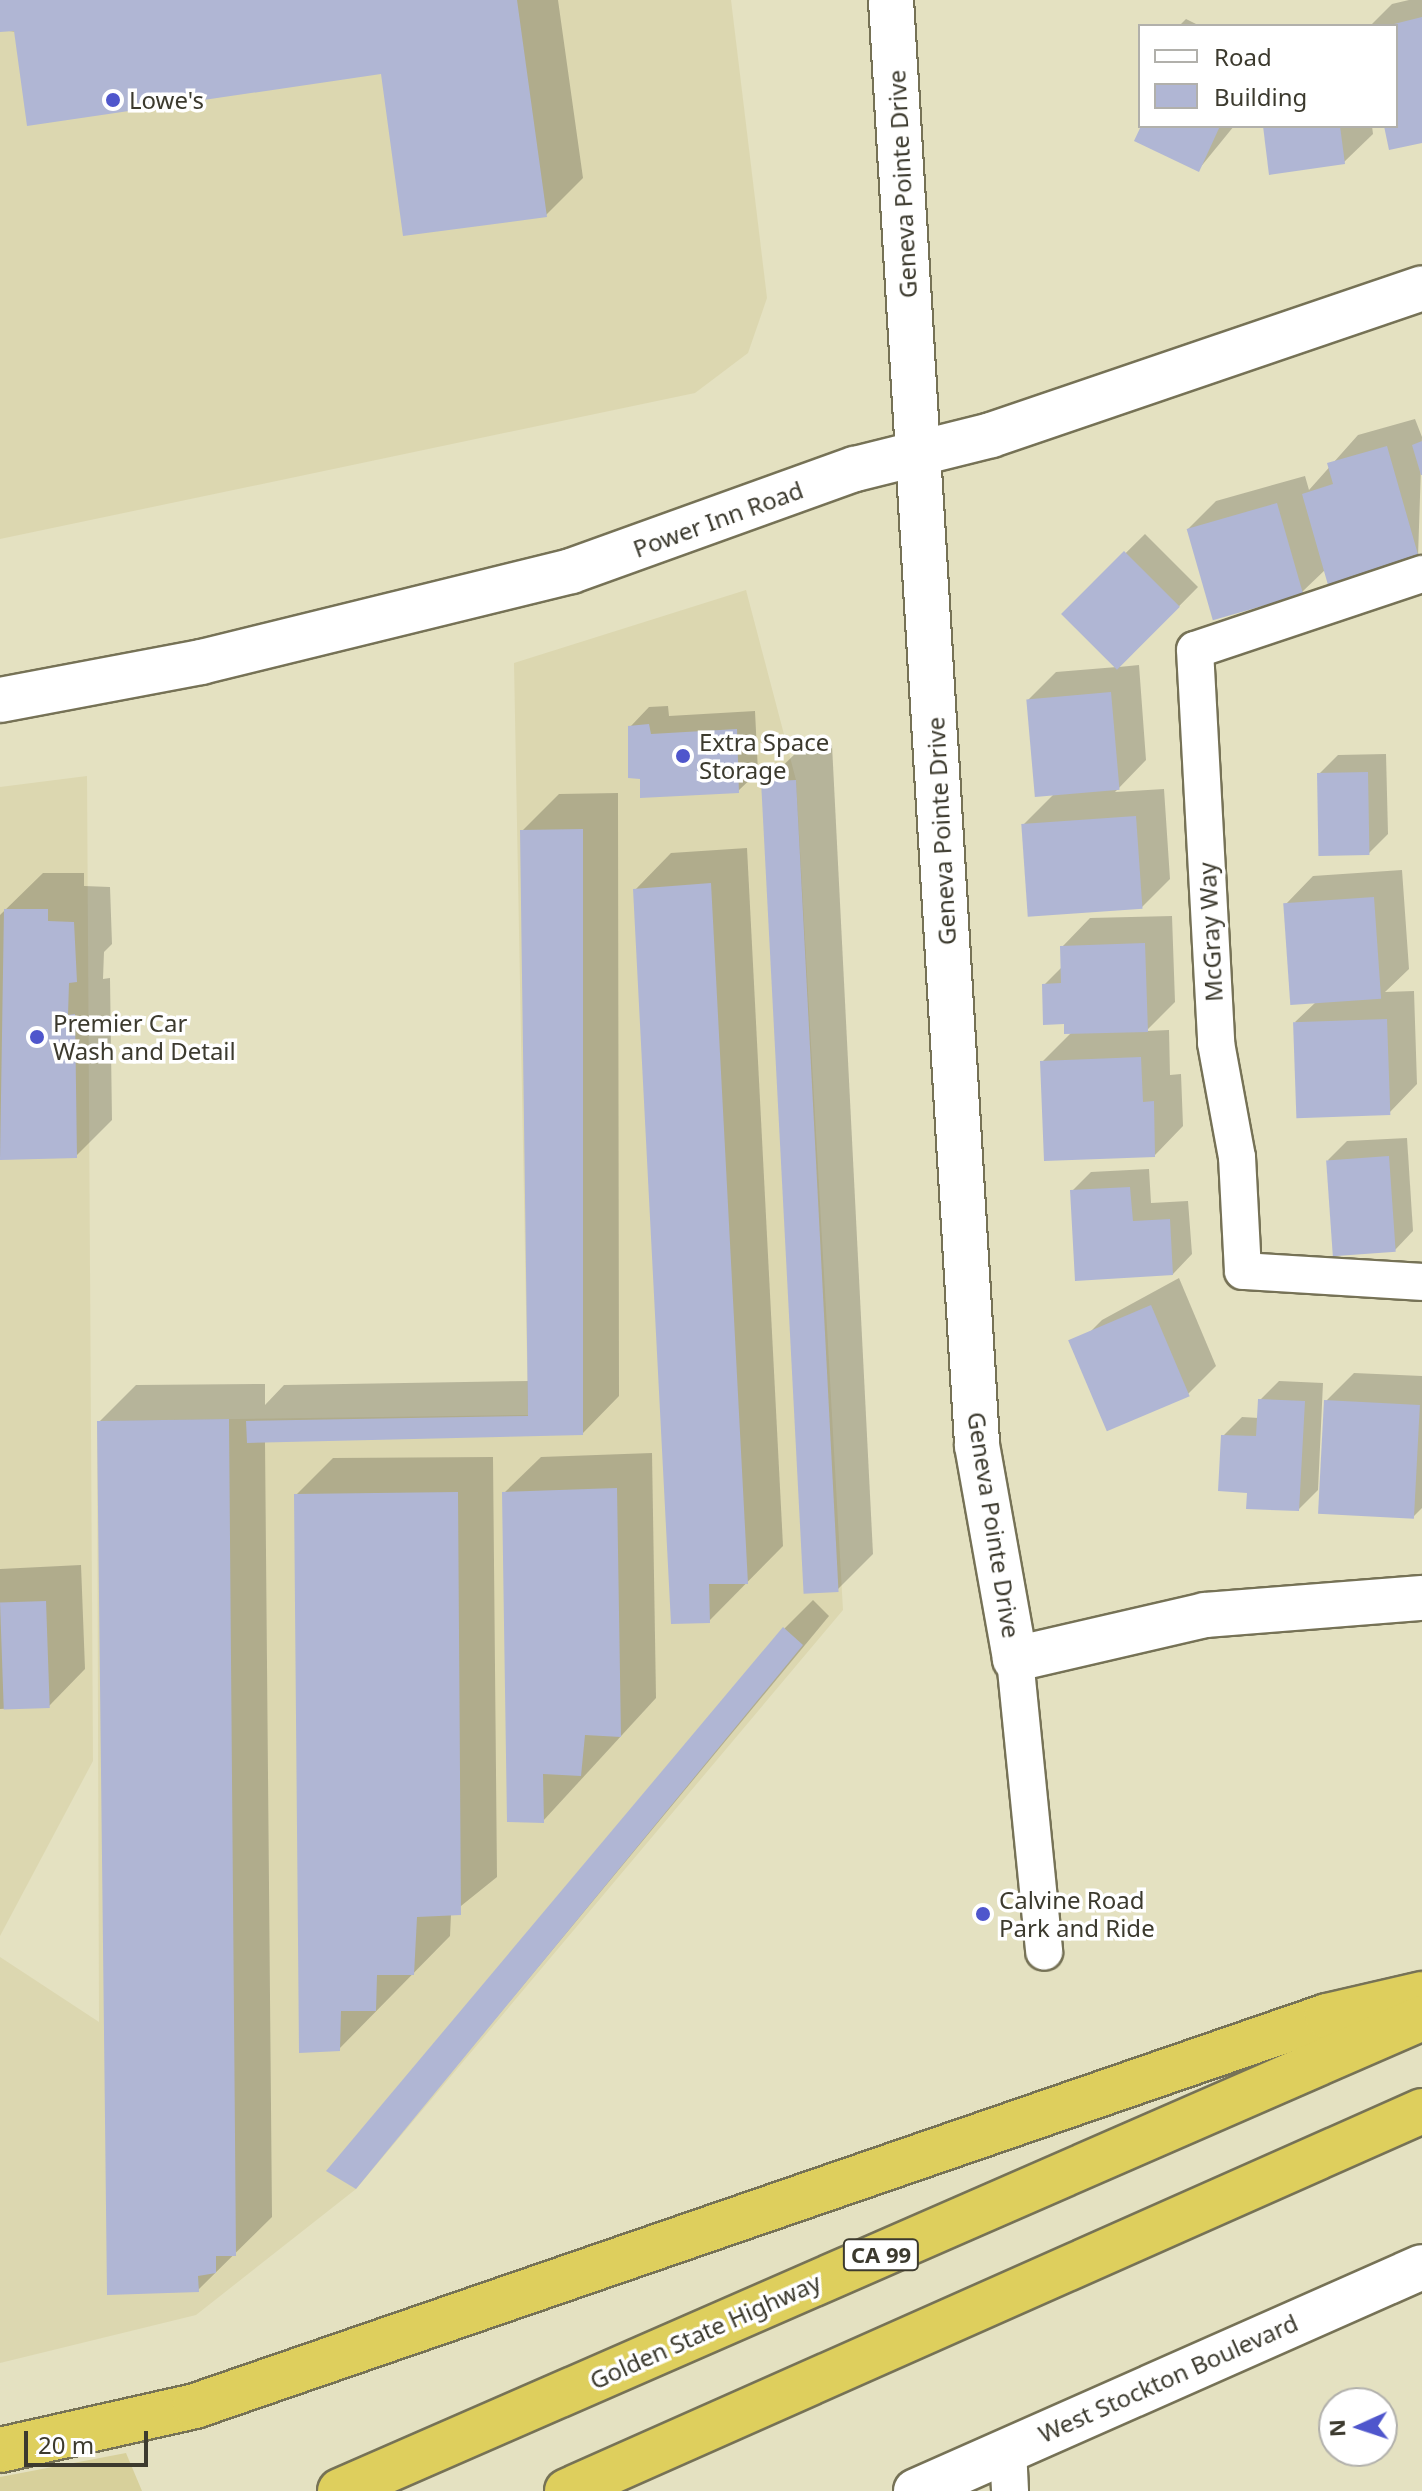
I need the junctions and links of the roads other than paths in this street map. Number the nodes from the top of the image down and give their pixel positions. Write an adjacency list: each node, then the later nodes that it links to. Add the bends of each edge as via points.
1 (891, 0): 3 (street, Geneva Pointe Drive)
2 (1422, 288): 3 (street, Power Inn Road, via 991,435)
3 (920, 450): 5 (street, Power Inn Road, via 571,571 201,662); 8 (street, Geneva Pointe Drive, via 977,1445)
4 (1422, 574): 6 (street, McGray Way, via 1195,650 1216,1043 1237,1157 1243,1271)
5 (0, 700)
6 (1422, 1282)
7 (1422, 1598): 8 (street, via 1205,1615)
8 (1015, 1659): 9 (street)
9 (1044, 1952)
10 (1422, 1994): 15 (highway, via 1327,2016 265,2384 85,2435)
11 (1422, 2018): 16 (highway, Golden State Highway / CA 99)
12 (1422, 2111): 17 (highway)
13 (1422, 2267): 14 (street, West Stockton Boulevard)
14 (1008, 2448): 18 (street, West Stockton Boulevard); 19 (street)
15 (0, 2450)
16 (340, 2491)
17 (567, 2491)
18 (916, 2491)
19 (1010, 2491)

